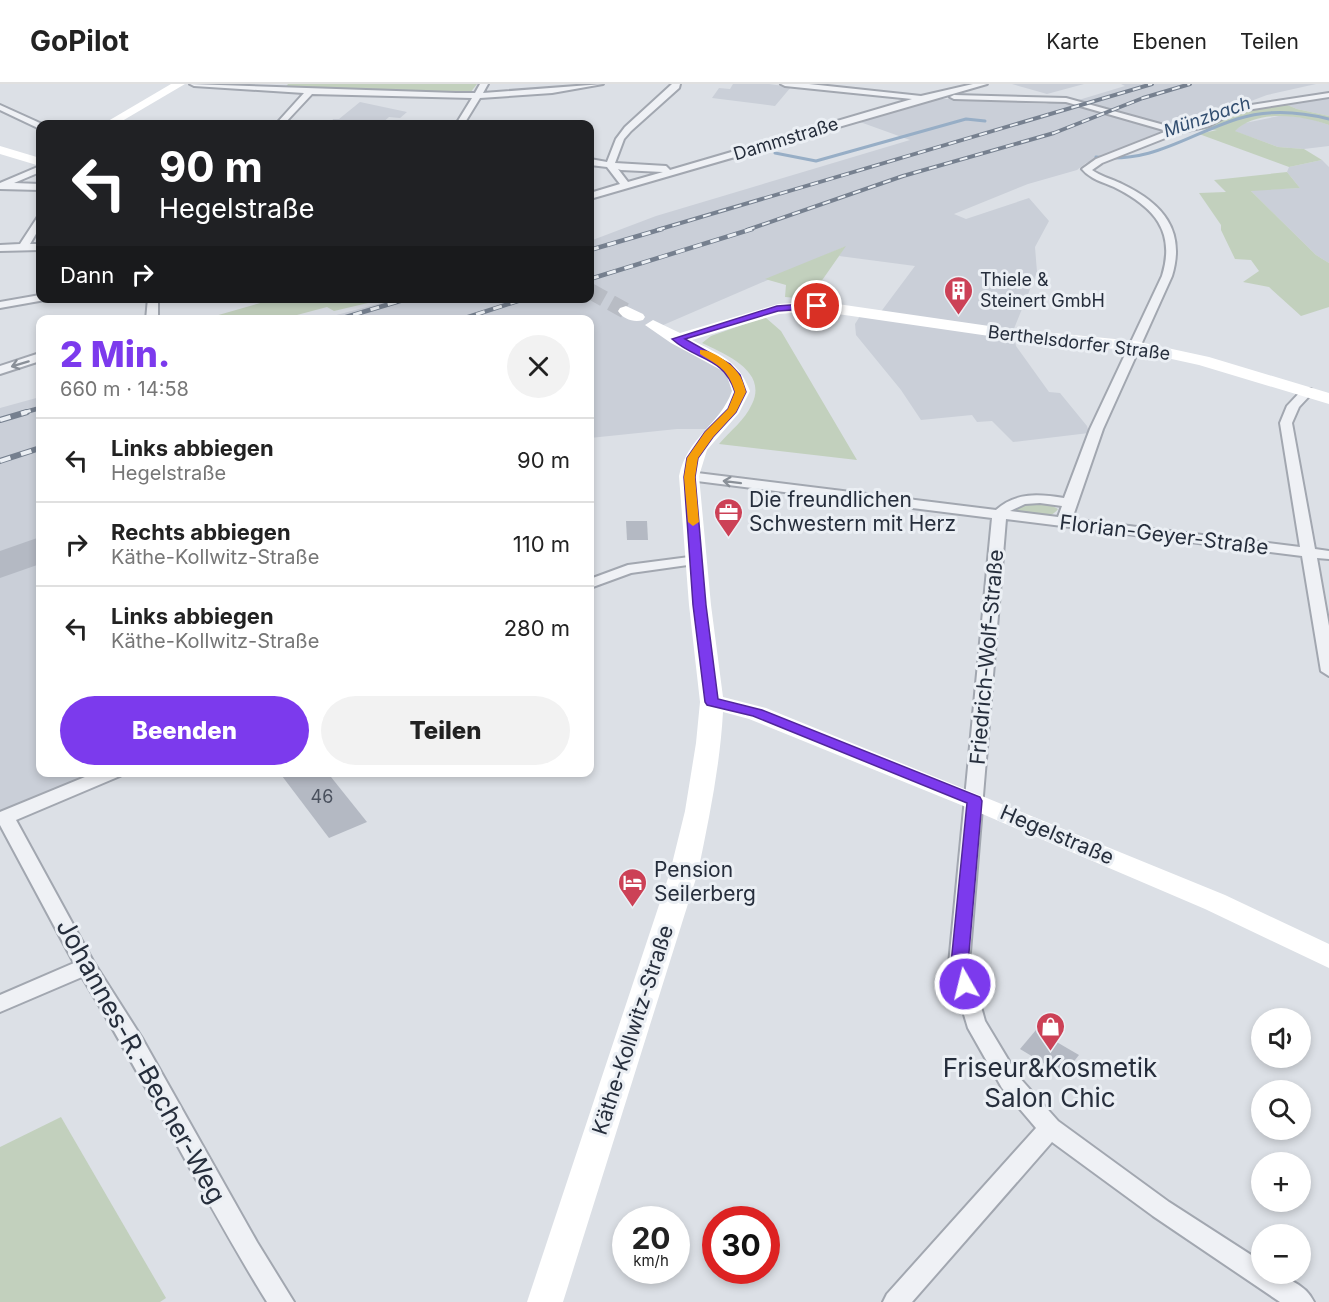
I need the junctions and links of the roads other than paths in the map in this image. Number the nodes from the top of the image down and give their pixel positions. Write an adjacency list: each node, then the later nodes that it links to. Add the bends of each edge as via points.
1 (178, 84): 18 (street)
2 (194, 84): 10 (street)
3 (282, 84): 10 (street)
4 (484, 84): 15 (street)
5 (599, 84): 15 (street)
6 (676, 84): 28 (street, via 628,129)
7 (785, 84): 11 (street)
8 (869, 84): 11 (street)
9 (983, 84): 13 (street, Dammstraße)
10 (273, 90): 12 (street)
11 (864, 92): 16 (street)
12 (308, 93): 15 (street); 19 (street)
13 (938, 94): 16 (street, Dammstraße); 22 (street, via 1066,100)
14 (1329, 95): 22 (street, via 1243,107 1206,124)
15 (478, 96): 20 (street)
16 (924, 98): 29 (street, Dammstraße)
17 (0, 107): 21 (street)
18 (116, 120)
19 (284, 120)
20 (463, 120)
21 (36, 125)
22 (1175, 131): 43 (street, via 1087,169 1133,193 1163,221 1171,237 1167,276)
23 (0, 150): 25 (street)
24 (36, 156): 25 (street)
25 (25, 157): 26 (street)
26 (36, 161)
27 (594, 163): 28 (street)
28 (610, 165): 29 (street); 31 (street)
29 (679, 170): 31 (street, Dammstraße)
30 (36, 171): 32 (street)
31 (626, 185): 34 (street, Dammstraße)
32 (0, 186): 33 (street)
33 (36, 188)
34 (594, 195)
35 (36, 226): 36 (street)
36 (23, 246): 37 (street); 38 (street)
37 (36, 247)
38 (0, 248)
39 (36, 299): 40 (street)
40 (0, 305)
41 (652, 325): 42 (street)
42 (677, 339): 43 (street, Berthelsdorfer Straße, via 777,309 817,306 1010,334); 48 (street, Käthe-Kollwitz-Straße, via 727,366 741,392 733,410 693,458)
43 (1135, 346): 46 (street, Berthelsdorfer Straße, via 1203,361); 49 (street)
44 (36, 358): 45 (street, one-way to 45)
45 (0, 370)
46 (1307, 392): 47 (street, Berthelsdorfer Straße); 52 (street, via 1293,406 1286,423)
47 (1329, 399)
48 (689, 477): 50 (street, Florian-Geyer-Straße, one-way to 48); 54 (street, Käthe-Kollwitz-Straße)
49 (1069, 502): 50 (street, Florian-Geyer-Straße, via 1024,498); 51 (street)
50 (999, 514): 51 (street, Florian-Geyer-Straße); 59 (street, Friedrich-Wolf-Straße)
51 (1064, 522): 52 (street, Florian-Geyer-Straße)
52 (1307, 552): 53 (street, Florian-Geyer-Straße); 56 (street)
53 (1329, 555)
54 (697, 560): 55 (street, via 628,569); 57 (street, Käthe-Kollwitz-Straße)
55 (594, 582)
56 (1329, 671)
57 (712, 702): 59 (street, Hegelstraße, via 757,713); 66 (street, Käthe-Kollwitz-Straße, via 698,811 684,873)
58 (102, 777): 60 (street)
59 (975, 801): 61 (street, Hegelstraße, via 1215,902); 64 (street, Friedrich-Wolf-Straße, via 959,964 975,1022 1010,1083)
60 (2, 818): 62 (street, Johannes-R.-Becher-Weg)
61 (1329, 957)
62 (86, 966): 63 (street); 65 (street, Johannes-R.-Becher-Weg)
63 (0, 1004)
64 (1050, 1128): 67 (street); 68 (street, Friedrich-Wolf-Straße, via 1161,1209)
65 (281, 1302)
66 (545, 1302)
67 (896, 1302)
68 (1301, 1302)

